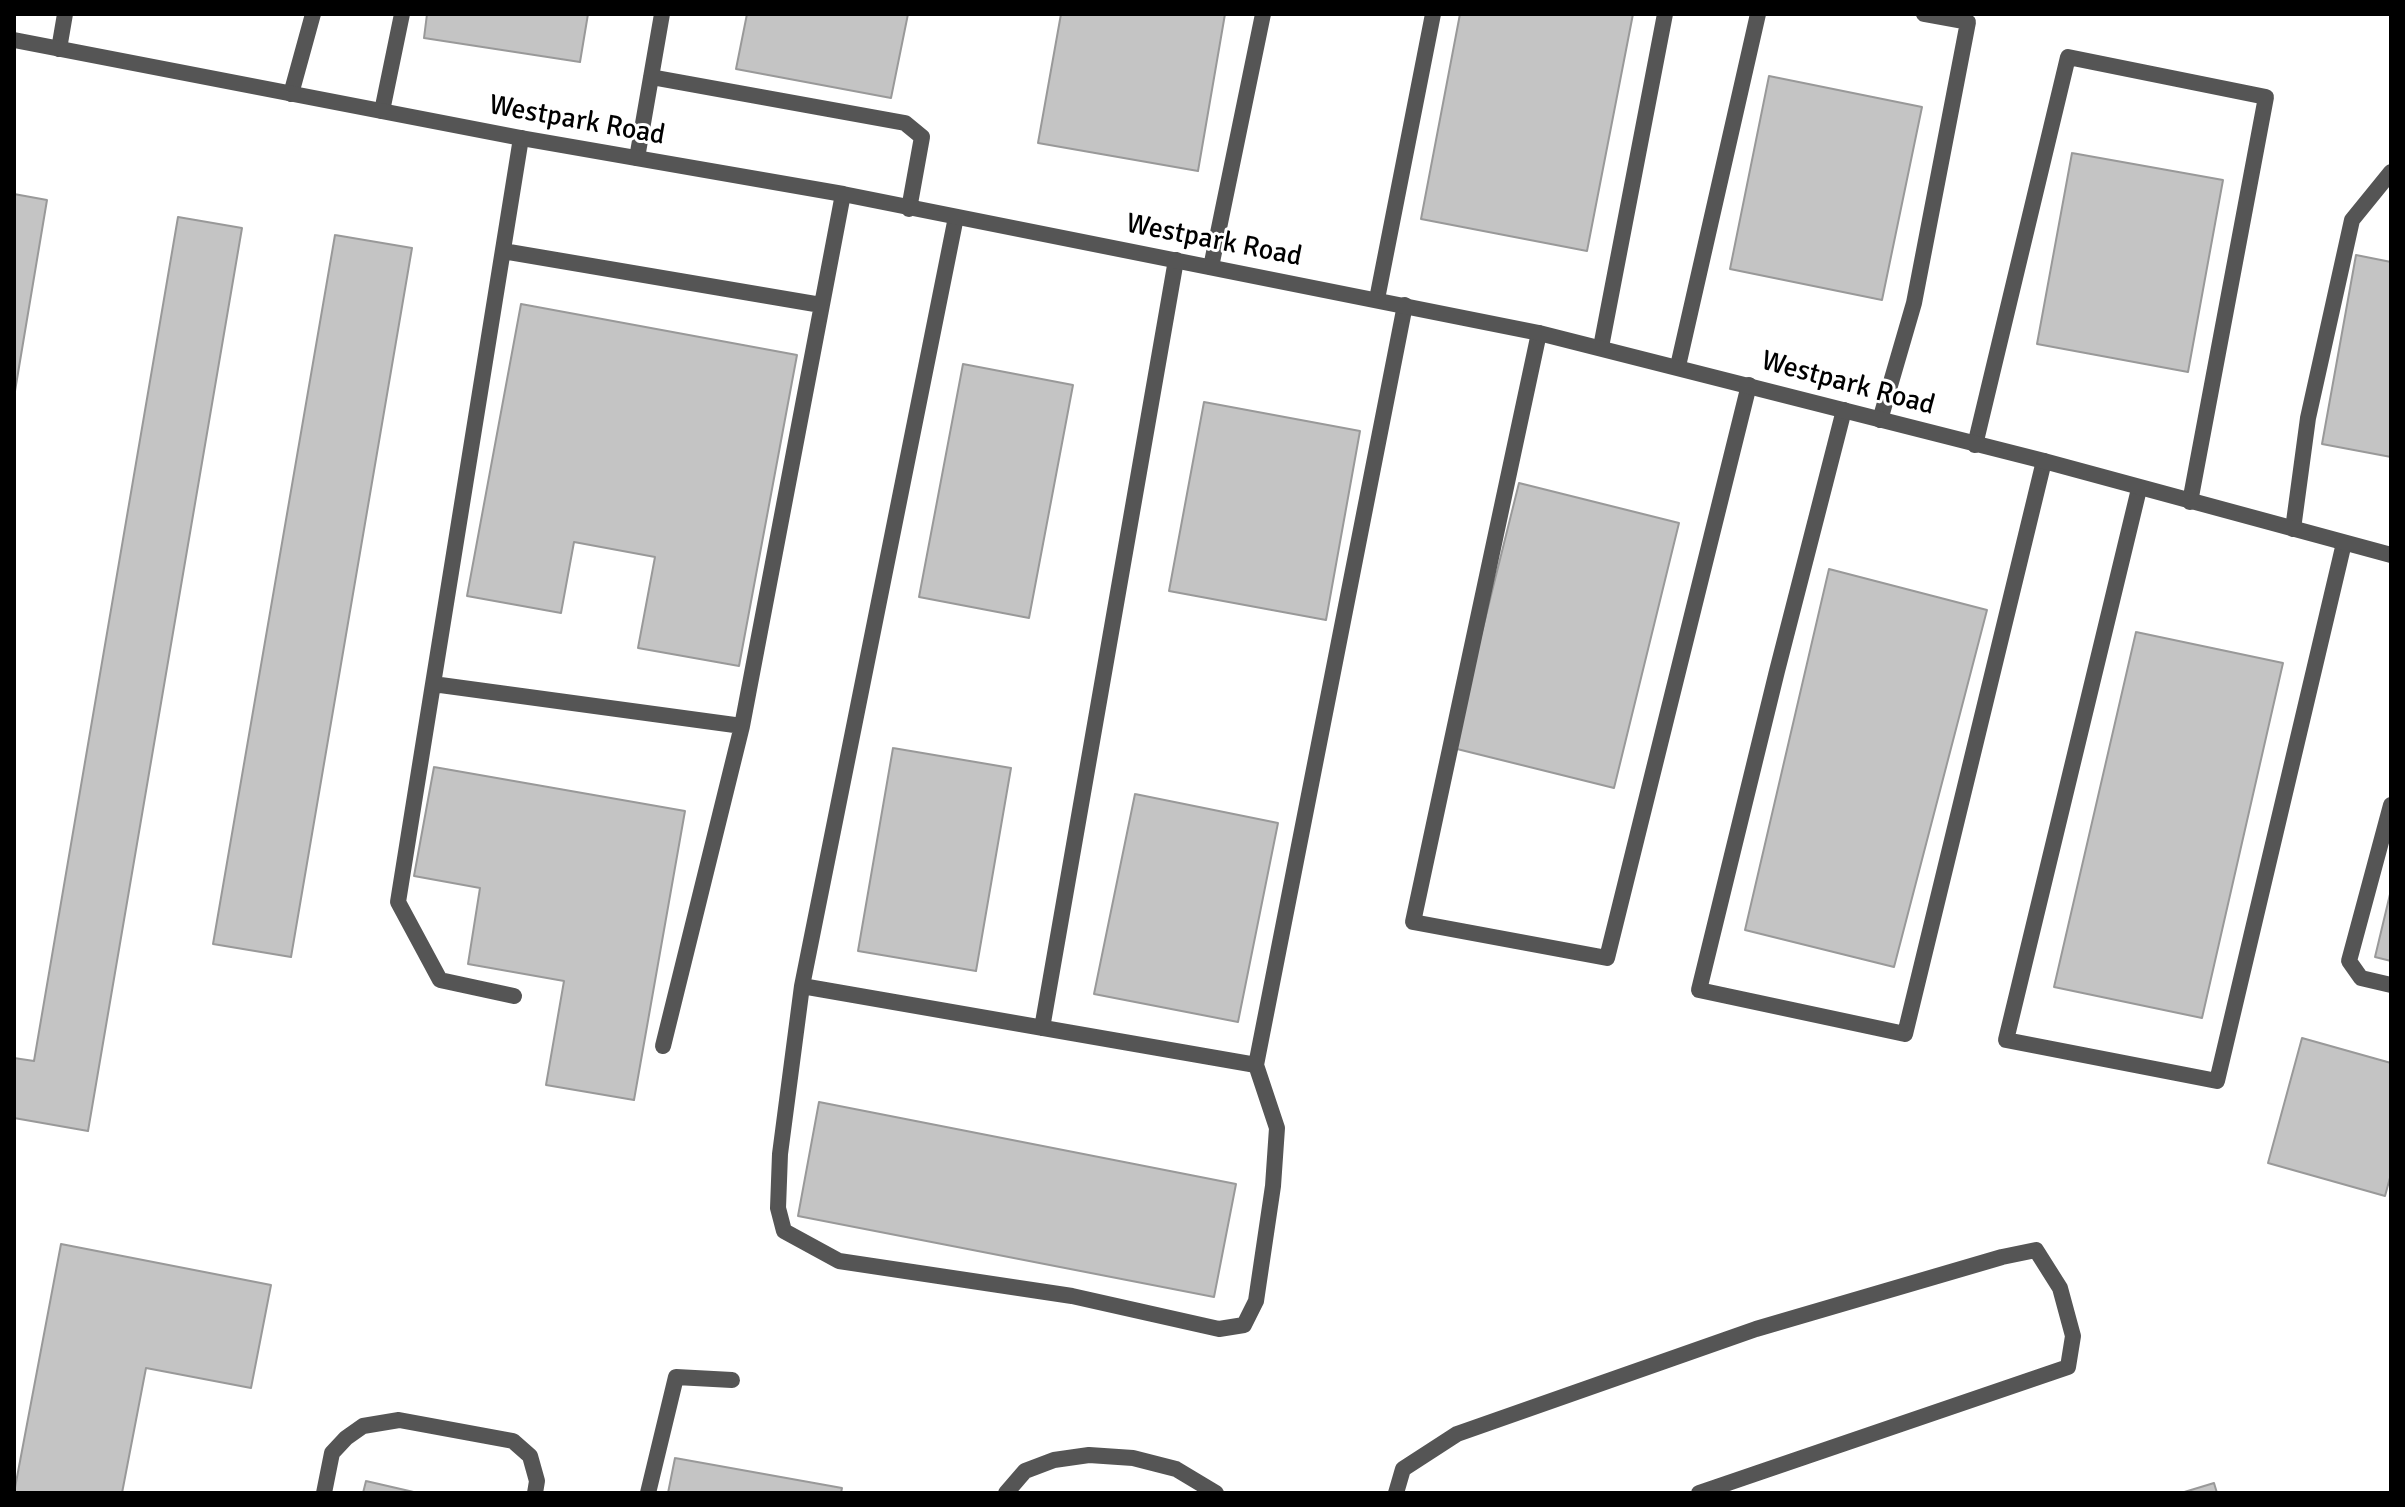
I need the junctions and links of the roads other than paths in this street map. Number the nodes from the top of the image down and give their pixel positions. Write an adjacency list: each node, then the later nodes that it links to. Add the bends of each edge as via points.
1 (65, 14): 11 (street)
2 (313, 14): 13 (street)
3 (402, 14): 14 (street)
4 (662, 14): 12 (street)
5 (1263, 14): 23 (street)
6 (1433, 14): 24 (street)
7 (1665, 14): 28 (street)
8 (1758, 14): 29 (street)
9 (1924, 14): 32 (street, via 1968,22 1914,303)
10 (14, 40): 11 (street, Westpark Road)
11 (59, 49): 13 (street, Westpark Road)
12 (651, 77): 16 (street); 19 (street, via 905,123 922,137)
13 (291, 94): 14 (street, Westpark Road)
14 (382, 111): 15 (street, Westpark Road)
15 (521, 138): 16 (street, Westpark Road); 21 (street)
16 (637, 158): 18 (street, Westpark Road)
17 (2391, 172): 37 (street, via 2352,220 2308,418)
18 (843, 194): 19 (street, Westpark Road); 25 (street)
19 (909, 209): 20 (street, Westpark Road)
20 (956, 217): 22 (street, Westpark Road); 44 (street)
21 (503, 251): 25 (street); 40 (street)
22 (1176, 260): 23 (street, Westpark Road); 46 (street)
23 (1211, 267): 24 (street, Westpark Road)
24 (1377, 299): 26 (street, Westpark Road)
25 (821, 305): 41 (street)
26 (1405, 305): 27 (street, Westpark Road); 48 (street)
27 (1539, 333): 28 (street, Westpark Road); 30 (street, via 1413,922 1607,958)
28 (1601, 347): 29 (street, Westpark Road)
29 (1678, 366): 30 (street, Westpark Road)
30 (1749, 385): 31 (street, Westpark Road)
31 (1844, 410): 32 (street, Westpark Road); 34 (street, via 1699,990 1905,1034)
32 (1880, 420): 33 (street, Westpark Road)
33 (1975, 445): 34 (street, Westpark Road); 36 (street, via 2068,57 2266,97)
34 (2044, 461): 35 (street, Westpark Road)
35 (2139, 489): 36 (street, Westpark Road); 38 (street, via 2006,1040 2217,1081)
36 (2190, 502): 37 (street, Westpark Road)
37 (2293, 529): 38 (street, Westpark Road)
38 (2344, 543): 39 (street, Westpark Road)
39 (2391, 555)
40 (433, 684): 41 (street); 45 (street, via 398,902 440,980)
41 (742, 726): 47 (street)
42 (2391, 805): 43 (street, via 2349,961 2361,978)
43 (2391, 985)
44 (802, 986): 46 (street); 48 (street, via 780,1154 778,1208 784,1231 839,1261 1072,1296 1219,1329 1244,1325 1256,1301 1273,1186 1277,1128)
45 (514, 996)
46 (1042, 1028): 48 (street)
47 (663, 1046)
48 (1256, 1065)
49 (732, 1380): 52 (street, via 676,1377)
50 (324, 1493): 51 (street, via 332,1453 346,1438 363,1426 399,1420 513,1441 530,1456)
51 (535, 1493)
52 (648, 1493)
53 (1006, 1493): 54 (street, via 1025,1471 1089,1455 1133,1458 1176,1469)
54 (1216, 1493)
55 (1396, 1493): 56 (street, via 1403,1469 1457,1434 1756,1329 2036,1250 2060,1288 2073,1336 2068,1367)
56 (1699, 1493)

